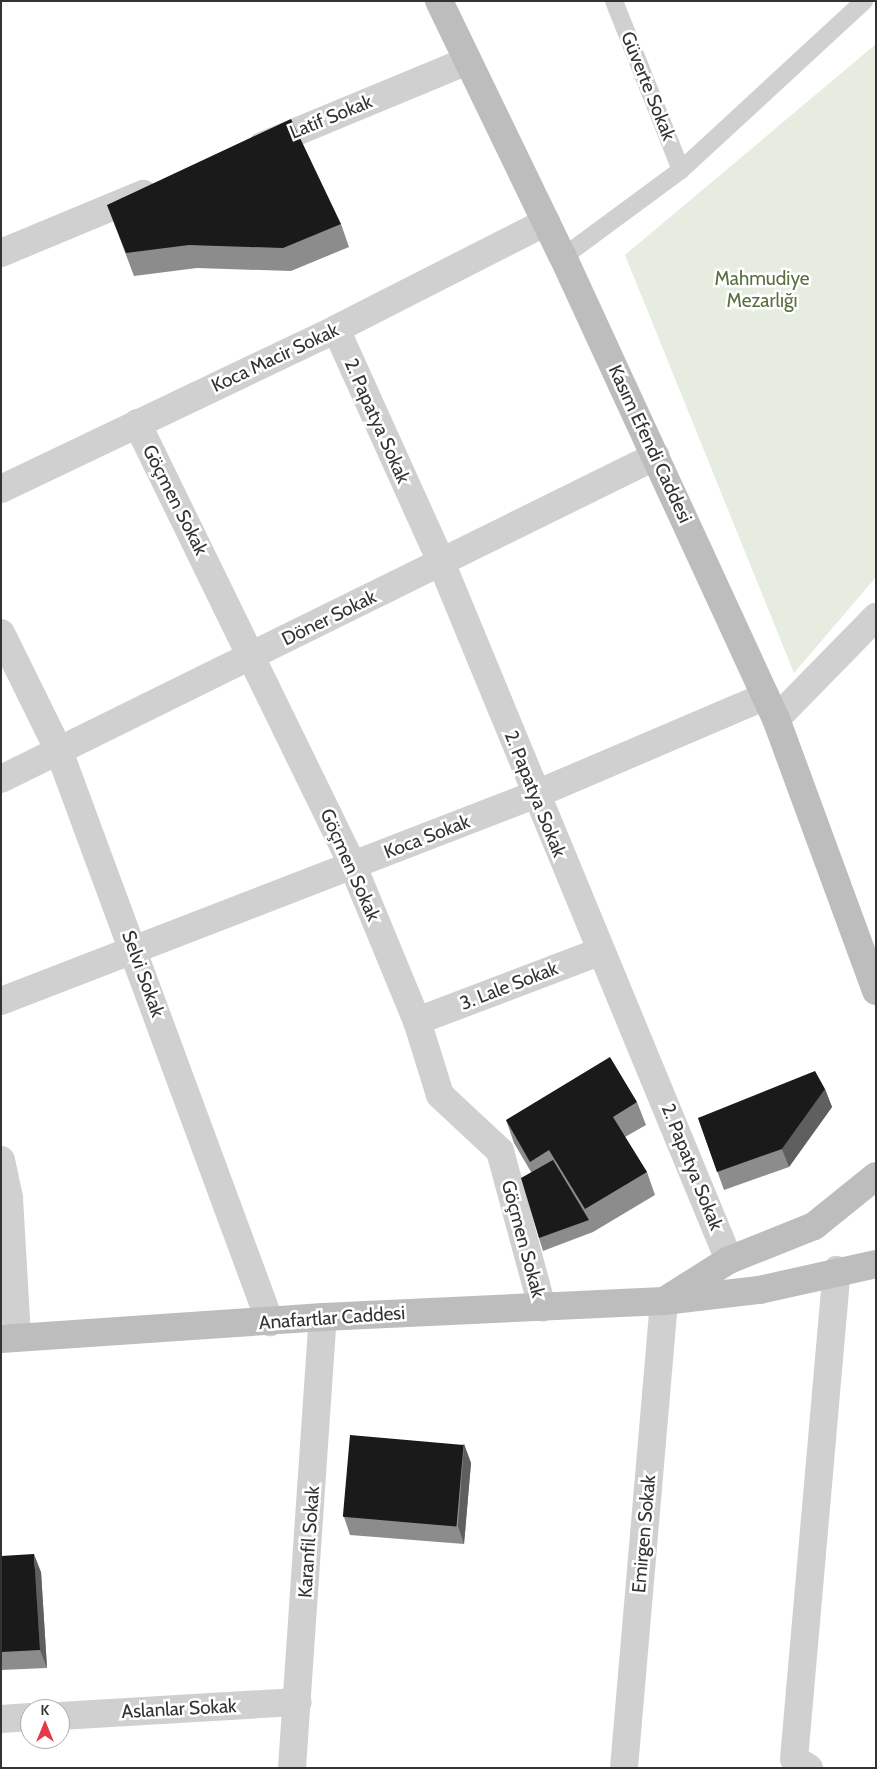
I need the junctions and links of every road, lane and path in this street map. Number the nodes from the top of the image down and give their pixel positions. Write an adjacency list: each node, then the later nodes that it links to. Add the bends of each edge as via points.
1 (439, 1): 4 (street, Kasım Efendi Caddesi)
2 (614, 1): 6 (lane, Güverte Sokak)
3 (864, 1): 6 (lane)
4 (467, 61): 5 (street, Latif Sokak); 8 (street, Kasım Efendi Caddesi)
5 (239, 155)
6 (682, 170): 10 (lane)
7 (166, 185): 9 (street)
8 (546, 222): 10 (street, Kasım Efendi Caddesi); 11 (street, Koca Macir Sokak)
9 (1, 252)
10 (563, 257): 13 (street, Kasım Efendi Caddesi)
11 (336, 329): 12 (street, Koca Macir Sokak); 15 (street, 2. Papatya Sokak)
12 (136, 423): 14 (street, Koca Macir Sokak); 18 (street, Göçmen Sokak)
13 (656, 456): 15 (street, Döner Sokak); 19 (street, Kasım Efendi Caddesi)
14 (1, 489)
15 (441, 562): 18 (street, Döner Sokak); 22 (street, 2. Papatya Sokak)
16 (876, 616): 19 (street)
17 (1, 633): 20 (street, Selvi Sokak)
18 (253, 655): 20 (street, Döner Sokak); 23 (street, Göçmen Sokak)
19 (771, 708): 22 (street, Koca Sokak); 24 (street, Kasım Efendi Caddesi)
20 (59, 751): 21 (street, Döner Sokak); 26 (street, Selvi Sokak)
21 (1, 779)
22 (534, 795): 23 (street, Koca Sokak); 27 (street, 2. Papatya Sokak)
23 (353, 866): 26 (street, Koca Sokak); 30 (street, Göçmen Sokak)
24 (843, 896): 25 (street, Kasım Efendi Caddesi); 28 (street, Kasım Efendi Caddesi)
25 (876, 946)
26 (134, 948): 29 (street, Koca Sokak); 39 (street, Selvi Sokak)
27 (601, 951): 30 (street, 3. Lale Sokak); 33 (street, 2. Papatya Sokak)
28 (876, 991)
29 (1, 1001)
30 (417, 1021): 37 (street, Göçmen Sokak, via 440,1095 500,1151)
31 (1, 1160): 40 (street, via 9,1198)
32 (876, 1176): 33 (street, via 814,1226)
33 (729, 1260): 36 (street)
34 (876, 1264): 35 (street, Anafartlar Caddesi)
35 (837, 1270): 36 (street, Anafartlar Caddesi, via 759,1290); 47 (street, via 794,1759)
36 (664, 1301): 37 (street, Anafartlar Caddesi); 46 (street, Emirgen Sokak)
37 (542, 1308): 38 (street, Anafartlar Caddesi)
38 (323, 1317): 39 (street, Anafartlar Caddesi); 41 (street, Karanfil Sokak)
39 (270, 1322): 40 (street, Anafartlar Caddesi)
40 (9, 1339)
41 (298, 1702): 42 (street, Aslanlar Sokak); 45 (street, Karanfil Sokak)
42 (70, 1715)
43 (20, 1718): 44 (street)
44 (1, 1719)
45 (292, 1768)
46 (624, 1768)
47 (809, 1768)

